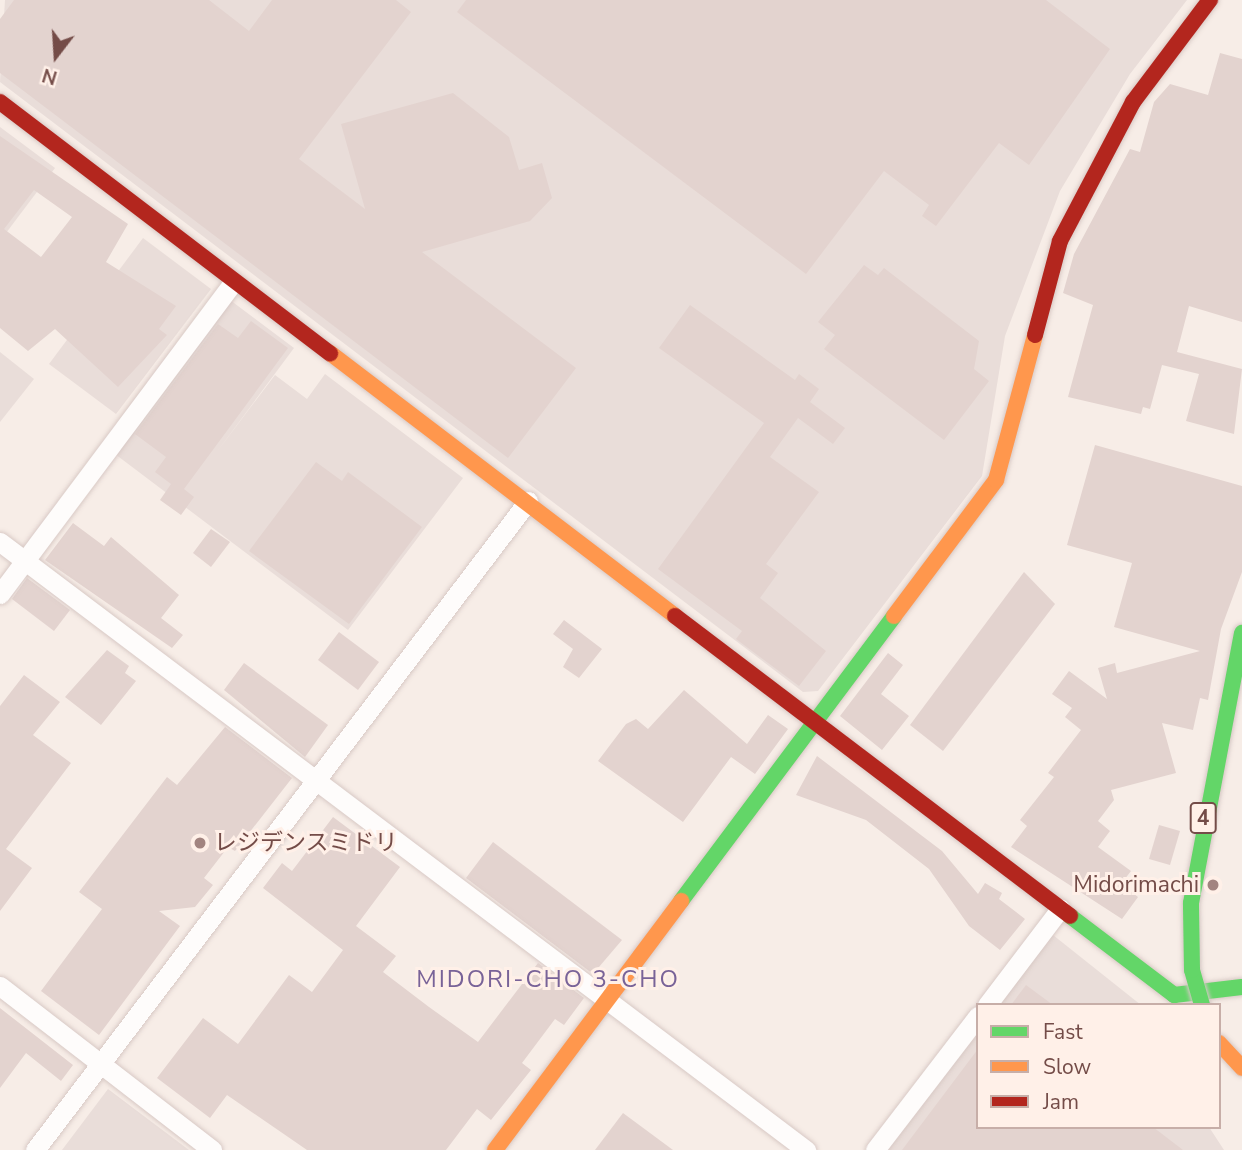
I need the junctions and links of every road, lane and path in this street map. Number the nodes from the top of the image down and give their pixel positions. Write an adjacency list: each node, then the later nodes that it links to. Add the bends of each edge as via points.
1 (1210, 0): 9 (main road, via 1133,102 1060,241 996,480)
2 (0, 102): 3 (main road)
3 (233, 283): 4 (main road); 6 (street)
4 (528, 501): 9 (main road); 10 (street)
5 (0, 542): 6 (street)
6 (25, 561): 7 (street); 10 (street)
7 (0, 594)
8 (1242, 633): 16 (main road, 4, bridge, via 1191,903 1192,970)
9 (813, 722): 11 (main road); 14 (main road)
10 (318, 781): 14 (street); 19 (street)
11 (1060, 909): 13 (main road, via 1174,995); 15 (street)
12 (0, 986): 19 (street)
13 (1242, 987)
14 (606, 1000): 23 (main road); 24 (street)
15 (989, 1003)
16 (1201, 1003)
17 (976, 1019): 25 (street)
18 (1221, 1045): 20 (main road)
19 (100, 1065): 21 (street); 22 (street)
20 (1242, 1068)
21 (35, 1150)
22 (212, 1150)
23 (495, 1150)
24 (806, 1150)
25 (875, 1150)

